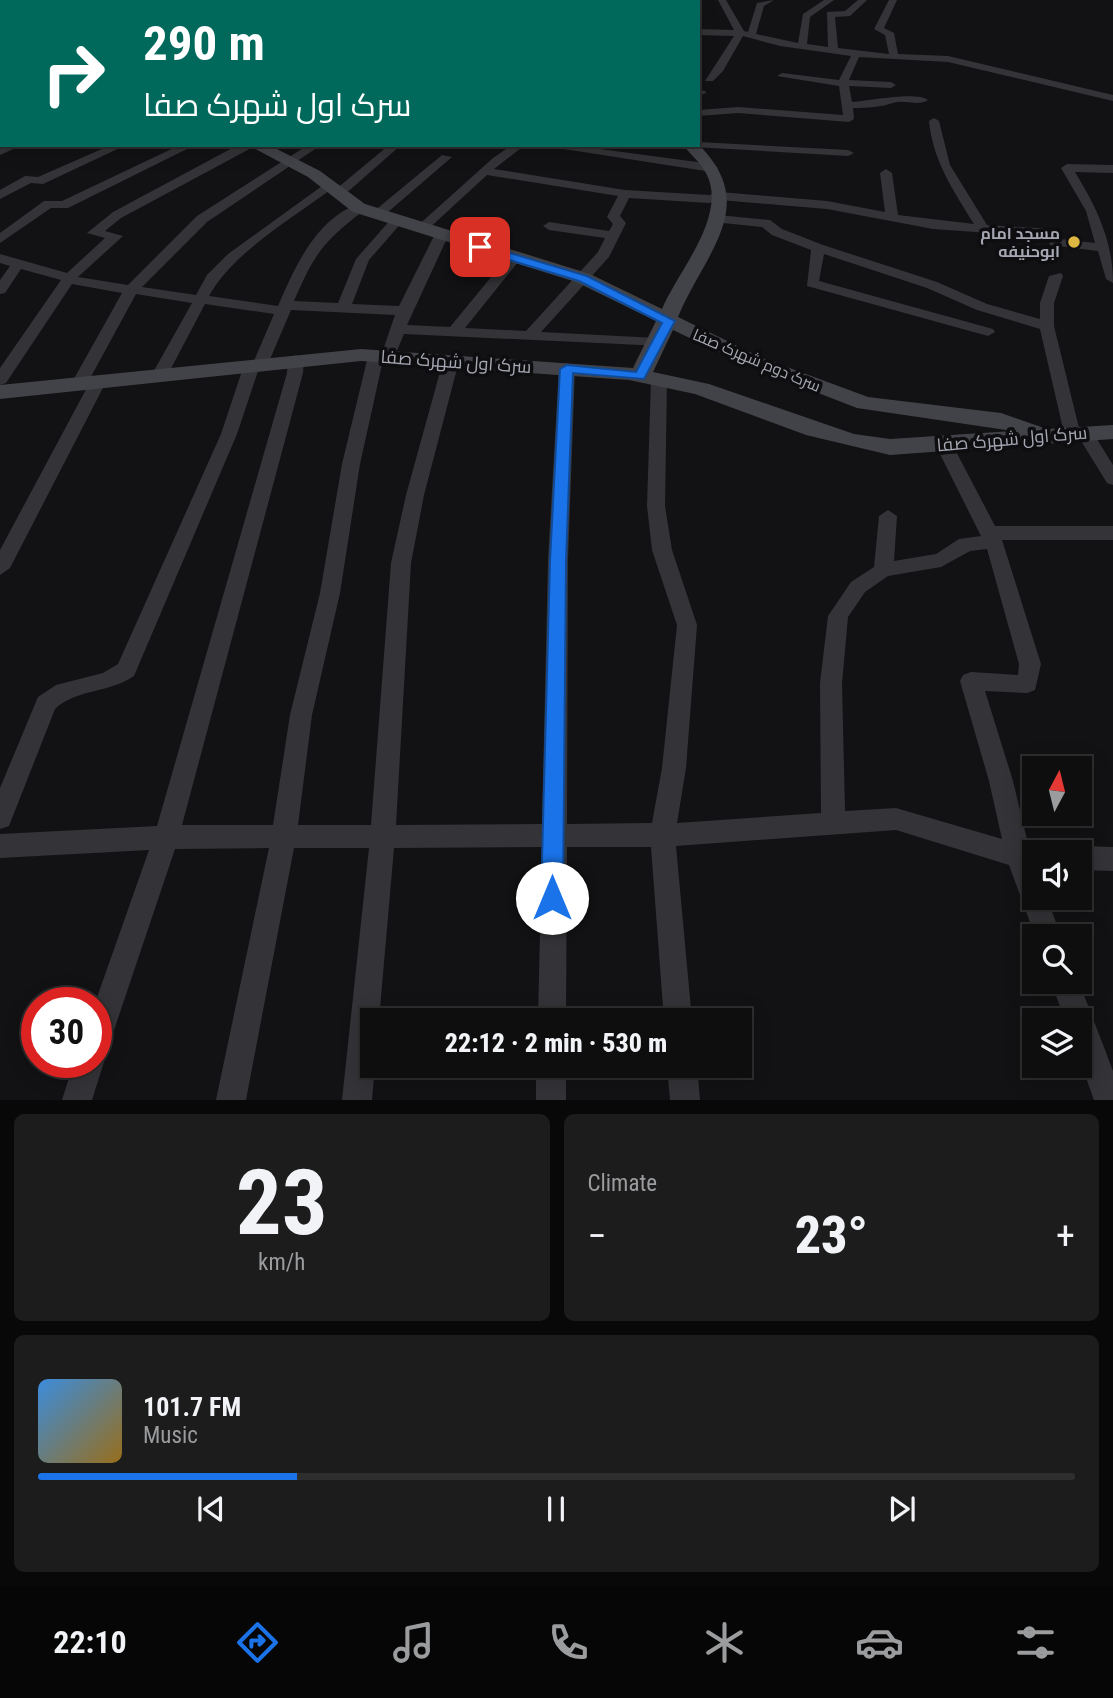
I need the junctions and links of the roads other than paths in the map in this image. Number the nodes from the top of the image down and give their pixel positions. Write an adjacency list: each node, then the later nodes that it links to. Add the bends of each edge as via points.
1 (722, 0): 7 (street)
2 (770, 0): 8 (street, via 760,5)
3 (830, 0): 9 (street, via 806,16)
4 (863, 0): 10 (street, via 847,14 830,14)
5 (893, 0): 12 (street, via 879,29 889,33)
6 (700, 32): 7 (street)
7 (740, 33): 8 (street); 14 (street)
8 (752, 34): 9 (street)
9 (802, 46): 10 (street)
10 (833, 49): 11 (street)
11 (857, 53): 12 (street); 15 (street)
12 (894, 56): 17 (street, via 948,59)
13 (782, 75): 15 (street)
14 (709, 79)
15 (841, 83): 16 (street); 20 (street)
16 (891, 85)
17 (1113, 98)
18 (753, 99): 20 (street)
19 (923, 100): 20 (street)
20 (847, 108): 21 (street, via 847,120 738,110)
21 (700, 113)
22 (934, 121): 49 (street, via 935,142 947,175)
23 (700, 145): 35 (street, via 848,147)
24 (116, 147): 42 (street, via 39,181 29,179)
25 (186, 147): 53 (street, via 64,205 48,204)
26 (243, 147): 61 (street, via 117,215 94,233 116,236)
27 (248, 147): 34 (street, سرک دوم شهرک صفا)
28 (313, 147): 34 (street)
29 (393, 147): 40 (street)
30 (515, 147): 38 (street)
31 (558, 147): 36 (street)
32 (693, 147): 36 (street)
33 (446, 157): 44 (street)
34 (290, 163): 40 (street, سرک دوم شهرک صفا); 64 (street, via 202,219)
35 (853, 166)
36 (712, 168): 43 (street)
37 (1113, 169): 55 (street, via 1067,168 1093,211)
38 (484, 172): 41 (street); 50 (street)
39 (886, 173): 45 (street)
40 (334, 189): 44 (street, سرک دوم شهرک صفا); 65 (street, via 233,257)
41 (625, 194): 43 (street); 52 (street, via 613,217 620,223)
42 (0, 195)
43 (720, 196): 45 (street, via 789,200); 46 (street)
44 (368, 212): 47 (street, سرک دوم شهرک صفا); 66 (street, via 321,237)
45 (892, 215): 49 (street, via 933,225)
46 (718, 219): 54 (street, via 765,223); 69 (street, via 678,292)
47 (397, 221): 50 (street, سرک دوم شهرک صفا); 67 (street, via 363,259)
48 (549, 226): 52 (street)
49 (983, 228): 55 (street, via 1052,233 1055,242)
50 (420, 229): 51 (street, سرک دوم شهرک صفا)
51 (442, 234): 56 (street, سرک دوم شهرک صفا); 68 (street)
52 (615, 236): 62 (street)
53 (0, 239)
54 (818, 248): 70 (street); 73 (street, via 812,282)
55 (1108, 251): 60 (street)
56 (515, 257): 62 (street, سرک دوم شهرک صفا); 72 (street)
57 (0, 258): 58 (street)
58 (17, 266): 61 (street); 63 (street)
59 (1056, 276): 70 (street, via 1047,303)
60 (1112, 277)
61 (69, 278): 64 (street); 83 (street)
62 (583, 278): 69 (street, سرک دوم شهرک صفا); 74 (street)
63 (0, 290)
64 (131, 290): 65 (street); 84 (street)
65 (197, 302): 66 (street); 81 (street)
66 (283, 308): 67 (street); 79 (street)
67 (343, 309): 68 (street)
68 (404, 311): 71 (street)
69 (669, 321): 75 (street); 88 (street, سرک دوم شهرک صفا, via 753,361 865,403 1001,420)
70 (1047, 326): 87 (street)
71 (397, 329): 72 (street); 76 (street)
72 (454, 332): 74 (street)
73 (988, 332)
74 (528, 337): 75 (street)
75 (657, 343): 82 (street)
76 (382, 357): 77 (street, سرک اول شهرک صفا); 78 (street, سرک اول شهرک صفا); 101 (street, via 352,464 330,593 301,715)
77 (296, 360): 79 (street, سرک اول شهرک صفا); 102 (street)
78 (451, 361): 80 (street, سرک اول شهرک صفا); 98 (street, via 401,563)
79 (256, 364): 81 (street, سرک اول شهرک صفا); 96 (street, via 126,670 103,684 54,694)
80 (567, 369): 82 (street, سرک اول شهرک صفا); 99 (street)
81 (159, 376): 84 (street, سرک اول شهرک صفا)
82 (649, 378): 89 (street, سرک اول شهرک صفا, via 701,389 853,441 890,447); 100 (street, via 662,550 687,625)
83 (0, 380)
84 (89, 383): 85 (street, سرک اول شهرک صفا); 94 (street)
85 (0, 392)
86 (1113, 432): 87 (street, سرک اول شهرک صفا)
87 (1078, 433): 88 (street, سرک اول شهرک صفا); 90 (street)
88 (1041, 436): 89 (street, سرک اول شهرک صفا)
89 (944, 444): 93 (street)
90 (1113, 479)
91 (888, 516): 95 (street)
92 (1113, 533): 93 (street)
93 (992, 538): 95 (street, via 965,544 941,560); 103 (street, via 1030,664 1027,684 971,681)
94 (0, 568)
95 (883, 570): 97 (street, via 858,587 838,616 831,683)
96 (0, 818)
97 (833, 821): 100 (street); 105 (street, via 896,819)
98 (383, 835): 99 (street); 101 (street); 117 (street)
99 (552, 835): 100 (street); 109 (street)
100 (664, 835): 110 (street)
101 (284, 836): 102 (street); 116 (street)
102 (166, 837): 104 (street); 108 (street)
103 (1022, 844)
104 (0, 846)
105 (1022, 855)
106 (1092, 858): 107 (street)
107 (1113, 859)
108 (112, 995)
109 (552, 1008)
110 (677, 1008)
111 (1092, 1055): 120 (street)
112 (84, 1078): 115 (street)
113 (551, 1078): 118 (street)
114 (683, 1078): 119 (street)
115 (77, 1100)
116 (231, 1100)
117 (357, 1100)
118 (551, 1100)
119 (685, 1100)
120 (1109, 1100)

